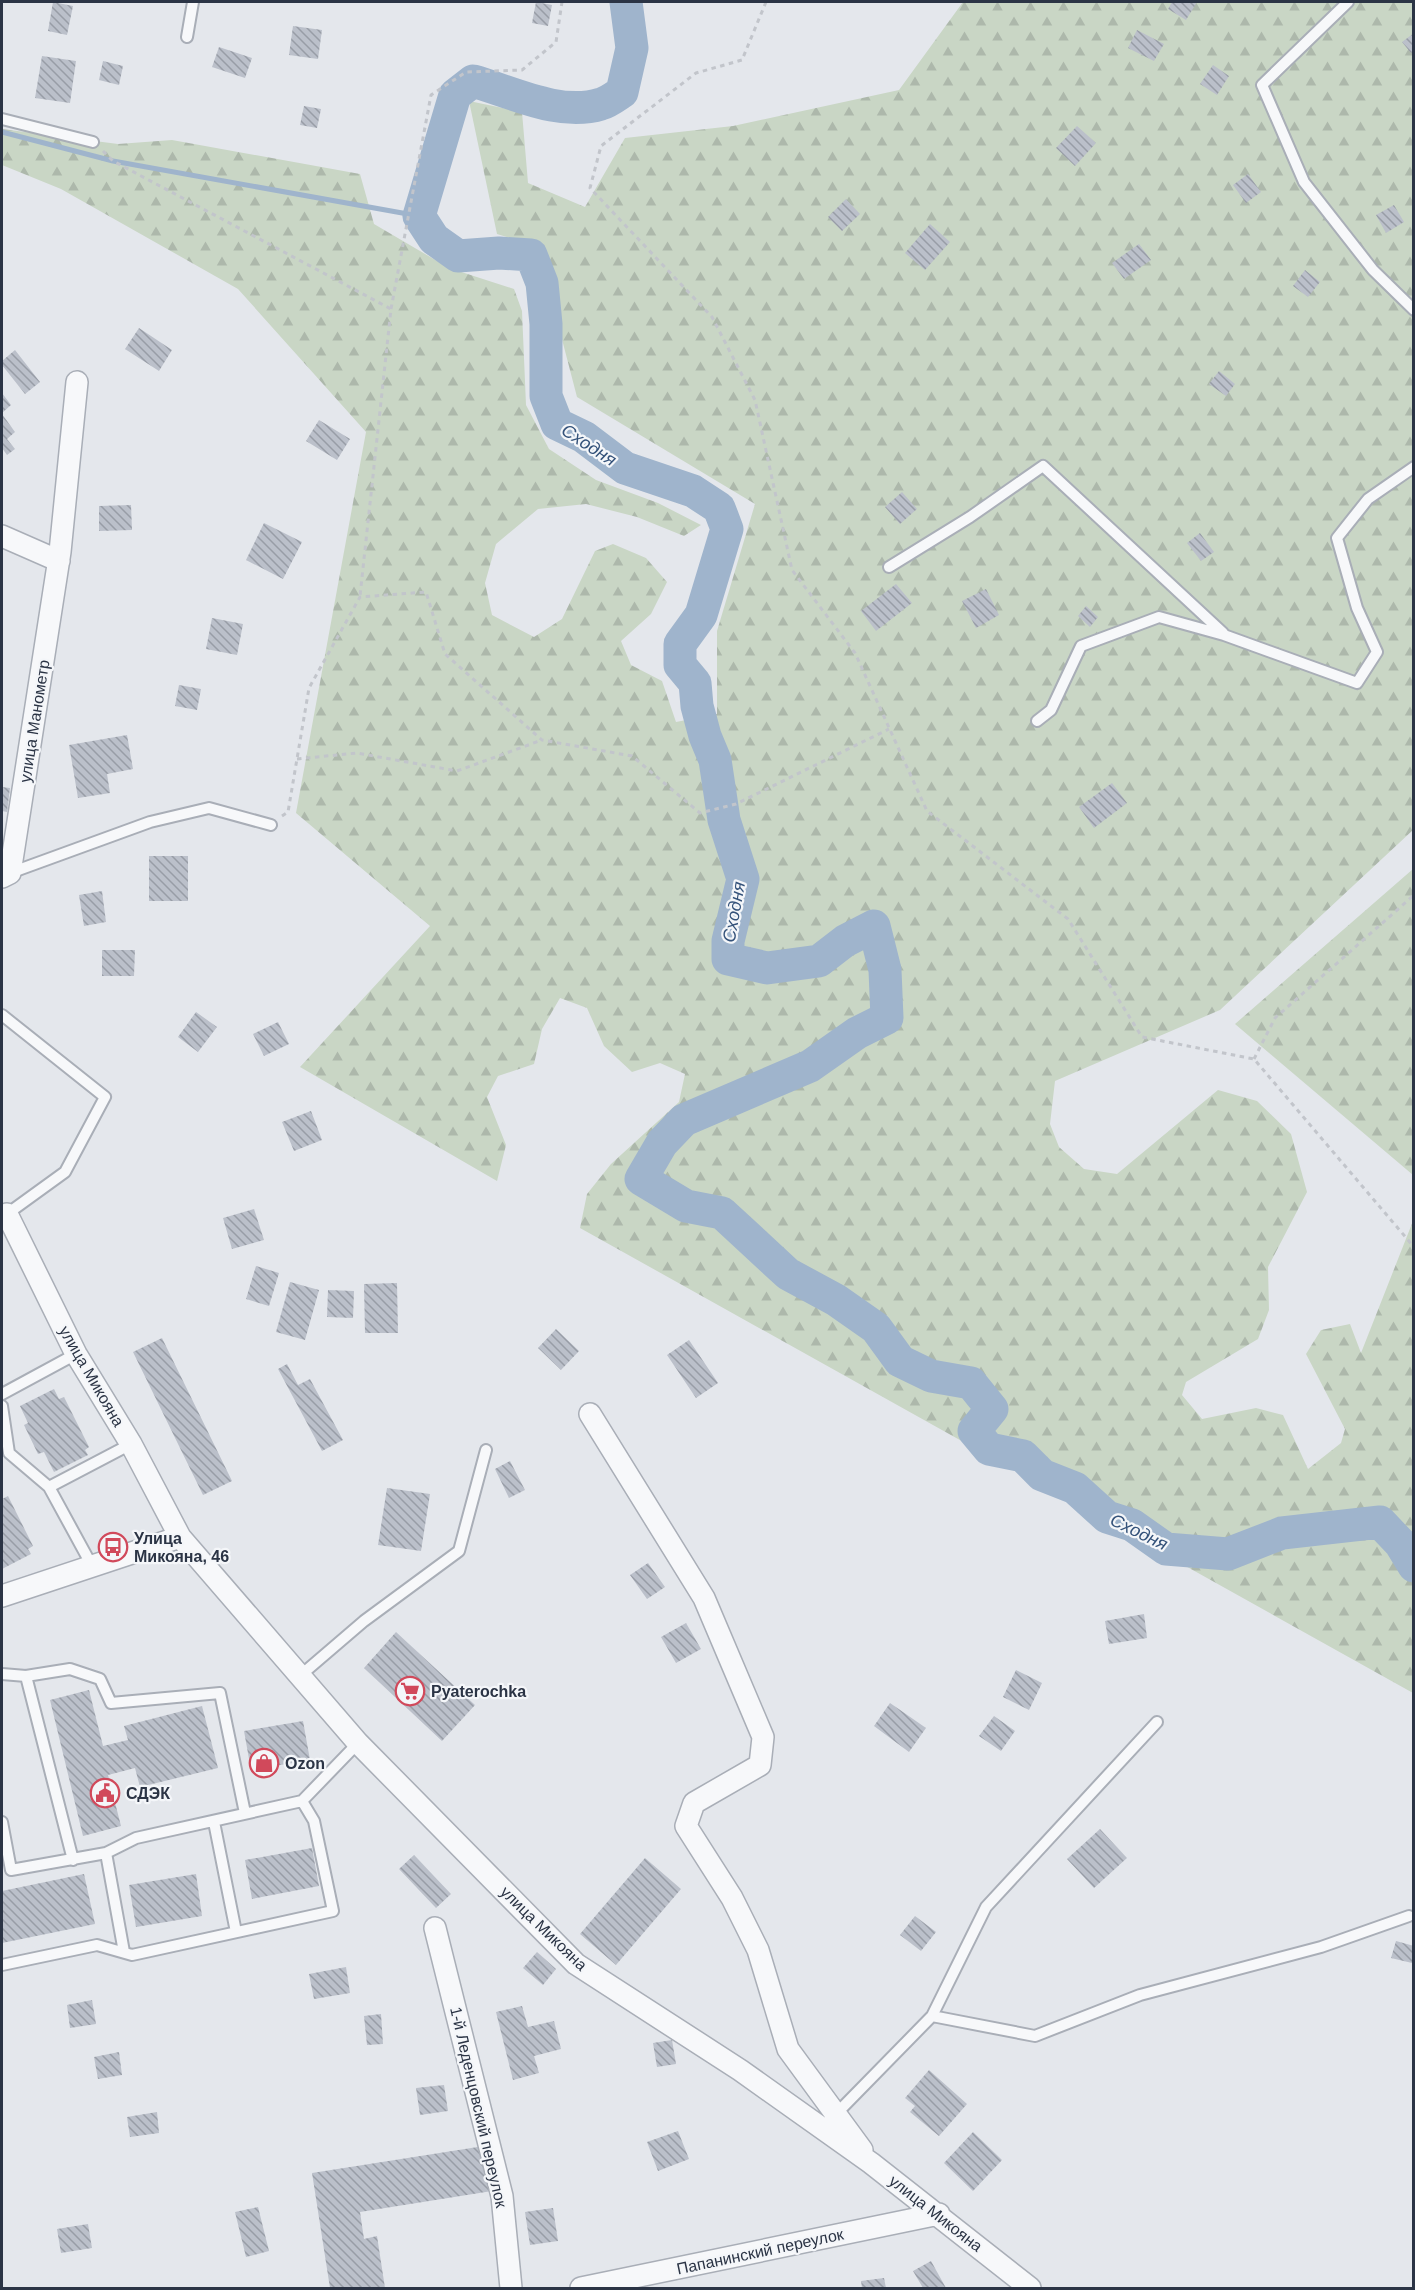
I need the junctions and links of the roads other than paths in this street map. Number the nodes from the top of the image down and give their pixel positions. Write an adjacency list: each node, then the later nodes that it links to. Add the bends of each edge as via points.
1 (193, 2): 3 (lane)
2 (1348, 2): 6 (lane, via 1262,85 1304,182 1373,270)
3 (187, 37)
4 (2, 119): 5 (lane)
5 (93, 142)
6 (1413, 310)
7 (77, 382): 10 (street, улица Манометр)
8 (1413, 467): 12 (lane, via 1368,499 1337,538 1357,608 1377,652 1357,683)
9 (2, 536): 10 (street)
10 (59, 561): 15 (street, улица Манометр)
11 (890, 567): 12 (lane, via 1043,466)
12 (1224, 635): 13 (lane, via 1159,617 1081,646 1051,710)
13 (1037, 721)
14 (271, 825): 15 (lane, via 209,808 150,822)
15 (6, 875)
16 (2, 1015): 17 (lane, via 105,1097 65,1172)
17 (7, 1214): 18 (street, улица Микояна)
18 (76, 1354): 19 (lane); 22 (street, улица Микояна)
19 (2, 1394)
20 (2, 1406): 24 (lane)
21 (590, 1414): 46 (street, via 705,1598 763,1737 760,1765 694,1803 686,1826 732,1898 758,1950 788,2049)
22 (131, 1444): 25 (lane); 26 (street, улица Микояна)
23 (486, 1450): 30 (lane, via 459,1551 364,1621)
24 (5, 1455): 25 (lane)
25 (49, 1487): 27 (lane)
26 (180, 1537): 27 (street); 30 (street, улица Микояна)
27 (91, 1564): 28 (street)
28 (2, 1596)
29 (2, 1674): 31 (lane)
30 (301, 1675): 33 (street, улица Микояна)
31 (26, 1676): 35 (lane, via 70,1669 100,1680 111,1703 220,1693); 39 (lane)
32 (1157, 1722): 45 (lane, via 986,1907)
33 (358, 1743): 34 (lane); 47 (street, улица Микояна, via 576,1964 740,2070)
34 (302, 1801): 35 (lane); 42 (lane, via 314,1821 333,1911)
35 (245, 1813): 37 (lane)
36 (2, 1822): 39 (lane, via 11,1870)
37 (214, 1822): 38 (lane, via 136,1838); 42 (lane)
38 (105, 1853): 39 (lane); 43 (lane)
39 (73, 1860)
40 (1409, 1916): 45 (lane, via 1321,1947 1140,1995 1035,2036)
41 (435, 1928): 50 (street, 1-й Леденцовский переулок, via 502,2196)
42 (236, 1932): 43 (lane, via 132,1955)
43 (124, 1952): 44 (lane, via 97,1945)
44 (2, 1965)
45 (932, 2016): 46 (lane)
46 (837, 2114): 47 (street)
47 (871, 2163): 48 (street, улица Микояна)
48 (939, 2214): 49 (street, улица Микояна); 51 (street, Папанинский переулок)
49 (1030, 2288)
50 (511, 2289)
51 (581, 2289)

